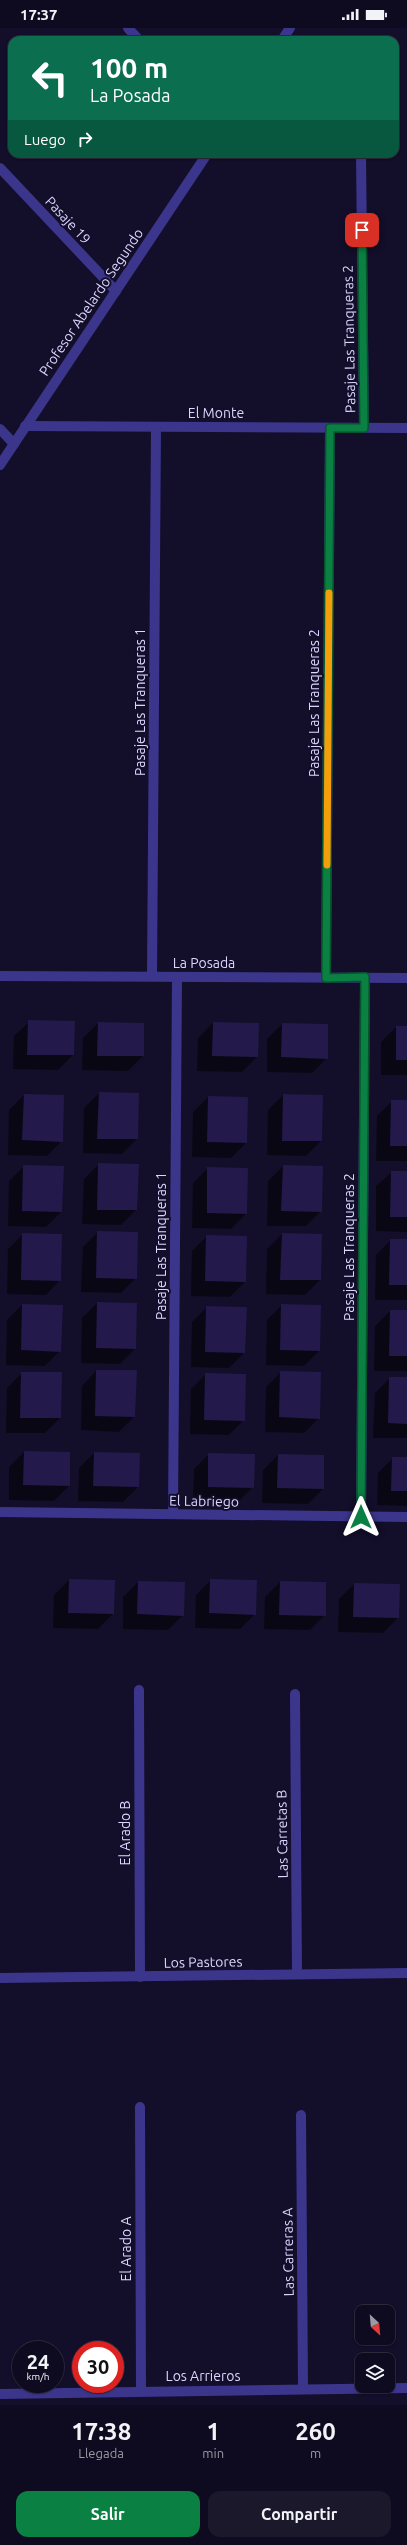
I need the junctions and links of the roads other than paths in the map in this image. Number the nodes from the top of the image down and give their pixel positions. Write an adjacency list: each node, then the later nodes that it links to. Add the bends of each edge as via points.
1 (128, 28): 2 (street)
2 (135, 36)
3 (203, 158): 6 (street, Profesor Abelardo Segundo)
4 (361, 158): 10 (street, Pasaje Las Tranqueras 2)
5 (0, 168): 6 (street, Pasaje 19)
6 (116, 291): 7 (street, Profesor Abelardo Segundo)
7 (25, 426): 8 (street, El Monte); 13 (street, Profesor Abelardo Segundo)
8 (156, 427): 9 (street, El Monte); 16 (street, Pasaje Las Tranqueras 1)
9 (330, 428): 10 (street, El Monte); 19 (street, Pasaje Las Tranqueras 2)
10 (364, 428): 11 (street, El Monte)
11 (407, 428)
12 (0, 429): 13 (street)
13 (14, 444): 14 (street, Profesor Abelardo Segundo)
14 (0, 465)
15 (0, 976): 16 (street, La Posada)
16 (152, 976): 17 (street, La Posada)
17 (177, 977): 19 (street, La Posada); 22 (street, Pasaje Las Tranqueras 1)
18 (365, 977): 19 (street, La Posada); 20 (street, La Posada); 23 (street, Pasaje Las Tranqueras 2)
19 (326, 978)
20 (407, 978)
21 (0, 1512): 22 (street, El Labriego)
22 (173, 1514): 23 (street, El Labriego)
23 (361, 1517): 24 (street, El Labriego)
24 (407, 1517)
25 (139, 1690): 29 (street, El Arado B)
26 (295, 1694): 28 (street, Las Carretas B)
27 (407, 1973): 28 (street, Los Pastores)
28 (297, 1974): 29 (street, Los Pastores)
29 (140, 1977): 30 (street, Los Pastores)
30 (0, 1978)
31 (140, 2107): 35 (street, El Arado A)
32 (301, 2115): 34 (street, Las Carreras A)
33 (407, 2388): 34 (street, Los Arrieros)
34 (303, 2389): 35 (street, Los Arrieros)
35 (140, 2391): 36 (street, Los Arrieros)
36 (0, 2394)

